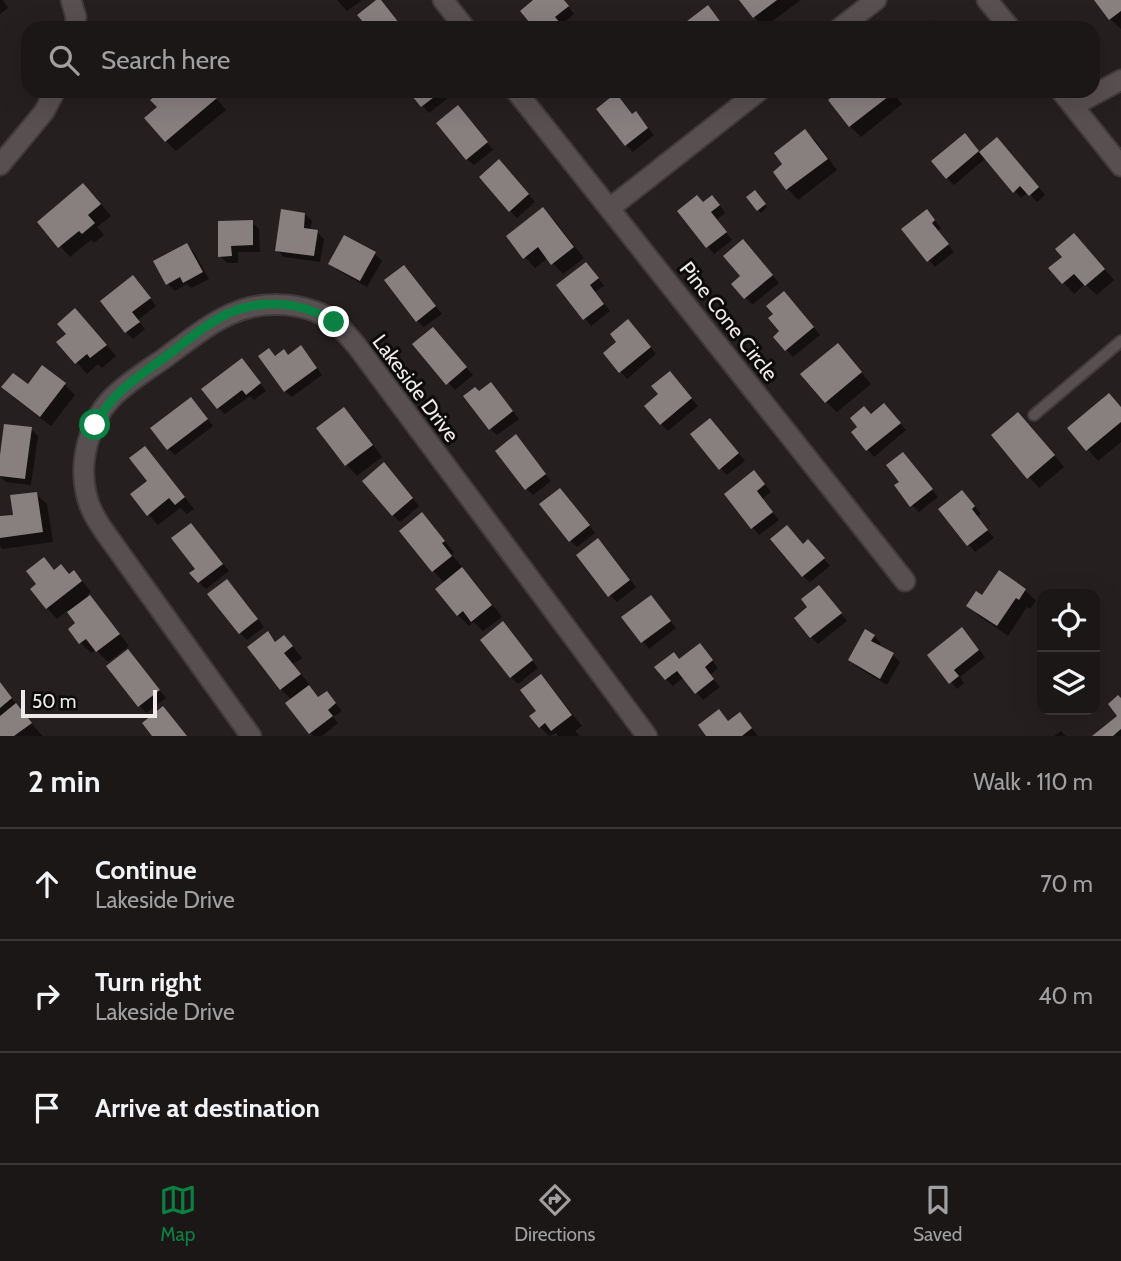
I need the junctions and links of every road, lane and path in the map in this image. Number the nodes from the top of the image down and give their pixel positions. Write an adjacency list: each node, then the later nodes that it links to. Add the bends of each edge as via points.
1 (71, 0): 5 (street)
2 (443, 0): 6 (street)
3 (876, 0): 7 (street)
4 (988, 0): 8 (street)
5 (76, 21)
6 (460, 21)
7 (849, 21)
8 (1004, 21)
9 (1121, 80): 10 (street)
10 (1100, 87)
11 (51, 98): 15 (street, via 32,130)
12 (522, 98): 17 (street, Pine Cone Circle)
13 (750, 98): 17 (street)
14 (1067, 98): 16 (street)
15 (0, 165)
16 (1121, 166)
17 (610, 208): 20 (street, Pine Cone Circle)
18 (1121, 341): 19 (lane)
19 (1034, 415)
20 (905, 581)
21 (251, 736): 22 (street, Lakeside Drive, via 104,531 92,512 84,478 89,439 111,399 220,318 239,309 278,303 322,314 356,345)
22 (648, 736)

